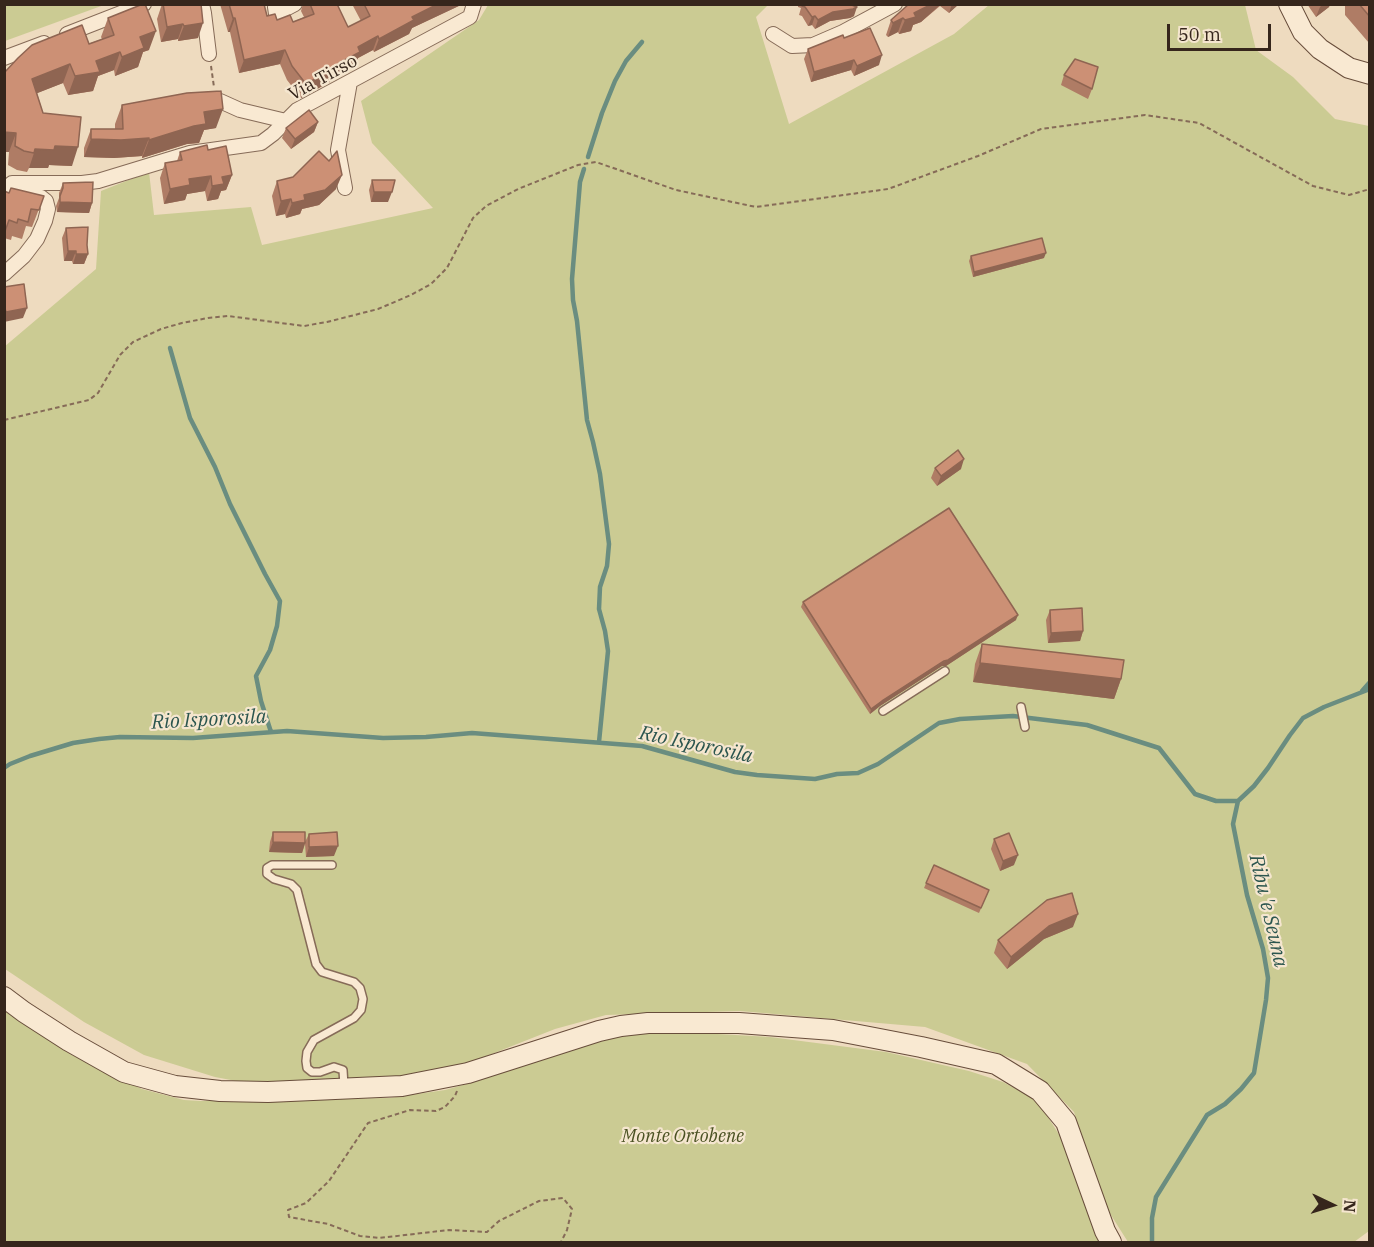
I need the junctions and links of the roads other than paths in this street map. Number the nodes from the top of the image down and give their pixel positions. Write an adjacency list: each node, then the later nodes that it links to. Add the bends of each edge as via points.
1 (144, 4): 10 (street)
2 (202, 4): 9 (street)
3 (295, 4): 7 (street)
4 (474, 4): 12 (street, Via Tirso, via 470,17)
5 (895, 4): 8 (street, via 813,45 792,46)
6 (1289, 4): 11 (main road, via 1303,32 1320,49 1349,68)
7 (275, 11)
8 (774, 34)
9 (209, 54)
10 (4, 58)
11 (1370, 74)
12 (350, 82): 14 (street, Via Tirso, via 297,110); 16 (street, via 338,150)
13 (190, 101): 14 (street, via 220,101 240,111)
14 (286, 121): 15 (street, Via Tirso, via 261,143 190,153 98,181)
15 (6, 185): 17 (street, via 41,197 48,208 37,239)
16 (345, 188)
17 (4, 274)
18 (945, 671): 20 (lane)
19 (1021, 707): 21 (lane)
20 (883, 711)
21 (1025, 727)
22 (332, 865): 24 (lane, via 272,865 267,874 297,890 315,964 322,972 354,982 360,988 361,1010 314,1040 307,1052 307,1068 312,1072 334,1067 343,1070)
23 (4, 997): 24 (main road, via 124,1072 175,1086 268,1092)
24 (344, 1089): 25 (main road, via 402,1086 468,1074 598,1032 648,1023 739,1023 833,1030 921,1047 996,1064 1040,1091 1066,1122)
25 (1111, 1242)

